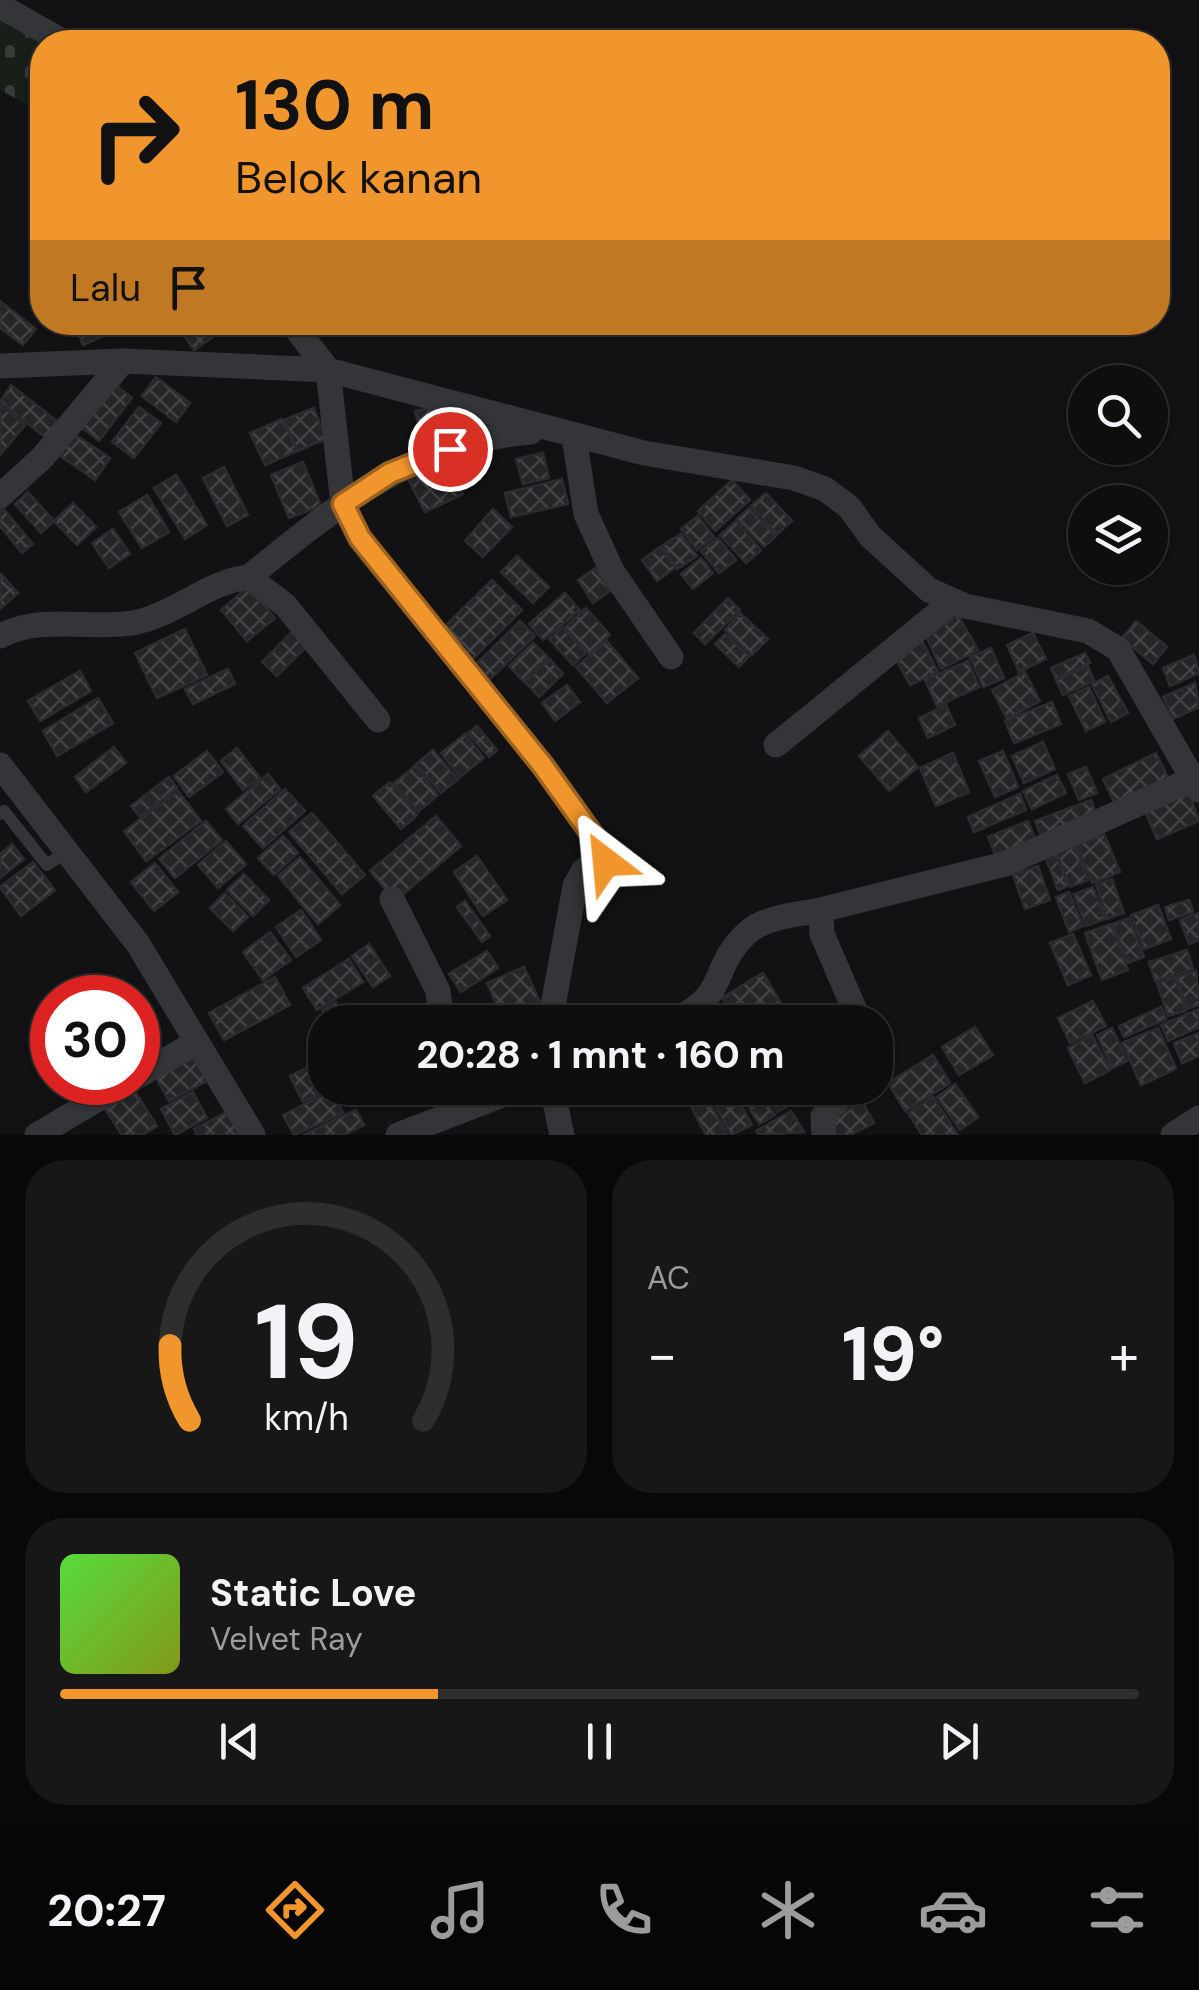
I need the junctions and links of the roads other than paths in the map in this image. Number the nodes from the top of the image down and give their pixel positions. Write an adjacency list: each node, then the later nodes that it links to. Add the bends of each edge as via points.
1 (0, 6): 2 (street)
2 (43, 30)
3 (301, 335): 6 (street)
4 (123, 361): 5 (street); 6 (street); 8 (street, via 42,458)
5 (0, 366)
6 (328, 370): 7 (street); 9 (street)
7 (562, 434): 9 (street, via 480,436 390,473); 11 (street, via 825,489 849,506 899,565); 13 (street, via 612,571)
8 (0, 496)
9 (343, 504): 10 (street); 23 (street, via 360,538 606,854 606,862 584,870 574,886)
10 (250, 577): 12 (street, via 231,578 133,623 24,624); 14 (street, via 286,606)
11 (953, 600): 15 (street); 17 (street, via 1088,631 1118,649)
12 (0, 636)
13 (671, 657)
14 (378, 720)
15 (776, 745)
16 (0, 766): 19 (street)
17 (1196, 785): 21 (street, via 1005,864)
18 (0, 814): 19 (lane, via 4,810 46,865)
19 (67, 851): 26 (street, via 138,944)
20 (392, 899): 22 (street)
21 (821, 910): 24 (street, via 747,932); 25 (street, via 822,934)
22 (440, 1005)
23 (553, 1005)
24 (702, 1005)
25 (853, 1005)
26 (197, 1042): 27 (street); 34 (street)
27 (160, 1063)
28 (88, 1105): 33 (street)
29 (447, 1105): 35 (street)
30 (556, 1105): 36 (street)
31 (832, 1105): 37 (street, via 822,1116)
32 (1199, 1118): 38 (street)
33 (37, 1135)
34 (254, 1135)
35 (398, 1135)
36 (562, 1135)
37 (824, 1135)
38 (1173, 1135)

